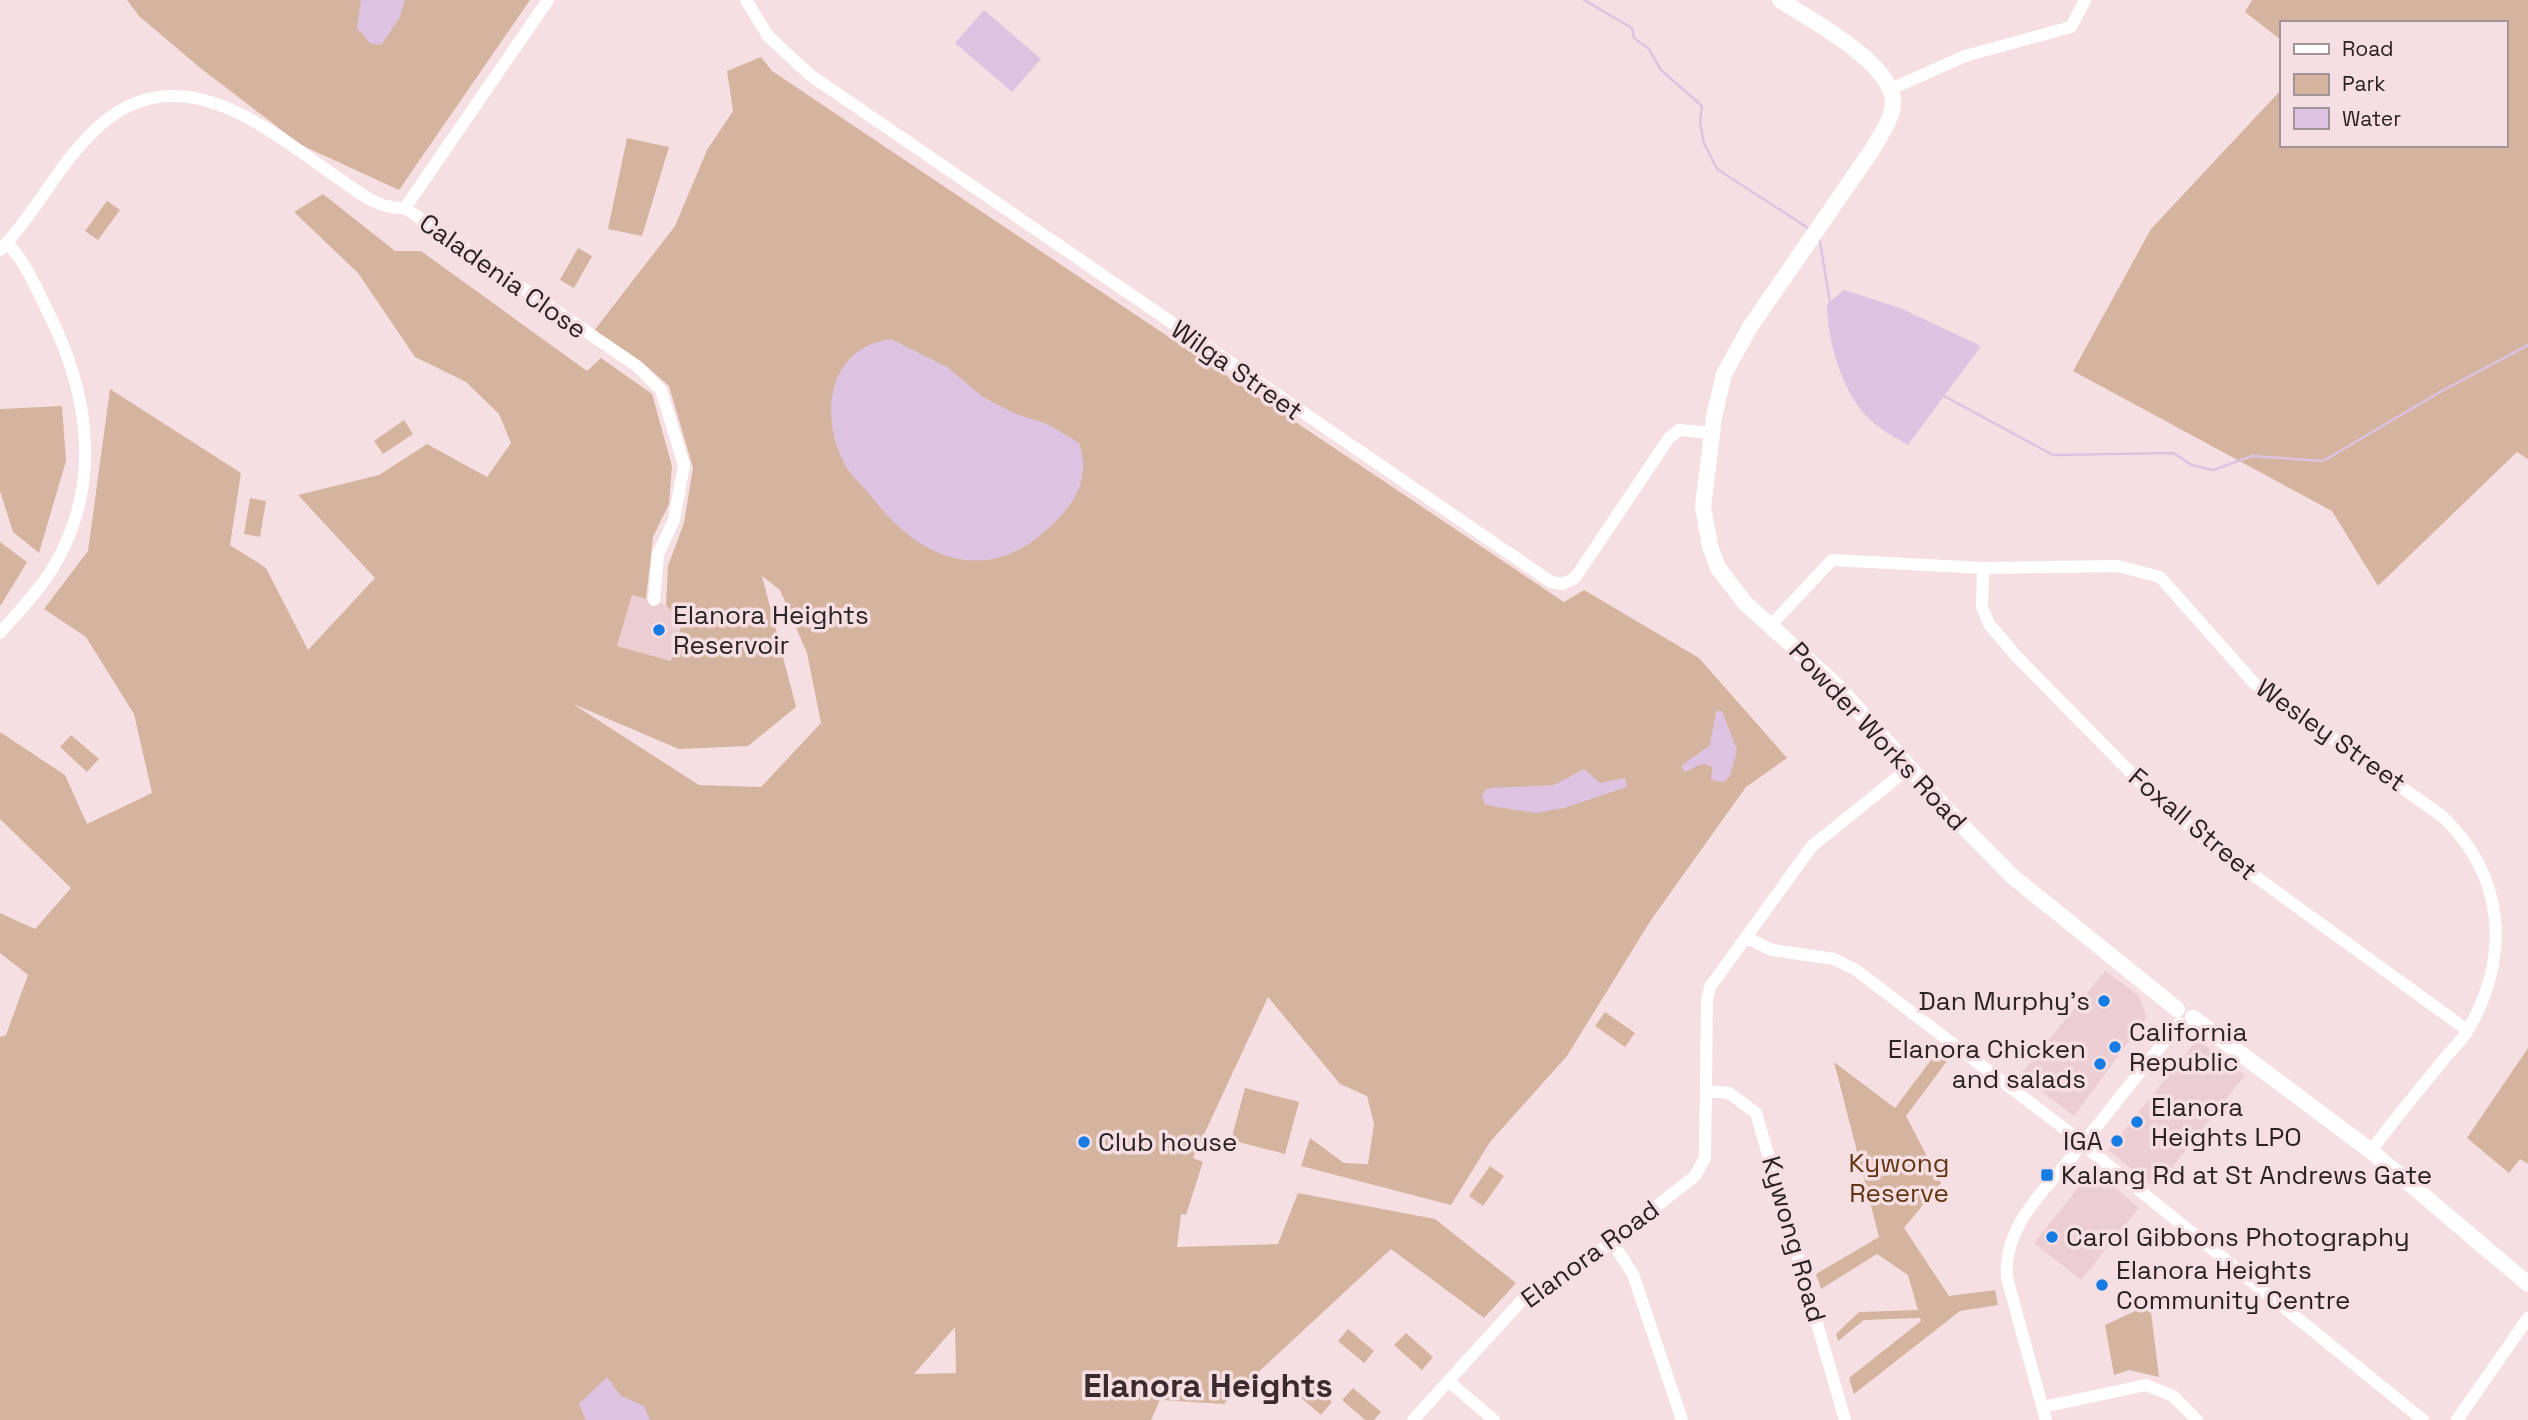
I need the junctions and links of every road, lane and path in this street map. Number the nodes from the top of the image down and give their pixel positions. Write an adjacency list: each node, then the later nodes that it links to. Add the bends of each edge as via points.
1 (548, 0): 6 (street)
2 (746, 0): 8 (street, Wilga Street, via 768,36 810,75 1551,583 1575,578 1669,438 1679,430)
3 (1780, 0): 5 (main road, via 1878,68)
4 (2085, 0): 5 (street, via 2071,27 1965,56)
5 (1891, 89): 8 (main road, Powder Works Road, via 1893,105 1886,127 1750,327 1724,374)
6 (405, 208): 7 (street, Caladenia Close, via 376,204 249,117 210,100 162,97 111,116 83,140); 10 (street, Caladenia Close, via 637,366 661,390 684,465 674,520 657,554)
7 (3, 246): 12 (street, via 21,260 74,371 86,440 81,493 64,546 50,574)
8 (1712, 433): 11 (main road, Powder Works Road, via 1703,507 1710,546 1731,587)
9 (1983, 568): 11 (street, Wesley Street, via 1832,560); 16 (street, Foxall Street, via 1982,607 1989,624 2139,781 2206,840); 16 (street, Wesley Street, via 2118,566 2160,577 2254,683 2413,793 2463,836 2495,907 2497,934 2490,975)
10 (653, 600)
11 (1771, 625): 13 (main road, Powder Works Road, via 1838,687)
12 (0, 633)
13 (1909, 768): 14 (street, Elanora Road, via 1812,846); 15 (main road, Powder Works Road, via 2013,877)
14 (1746, 938): 17 (street, Elanora Road, via 1710,987 1706,1000); 18 (street, via 1772,950 1834,959 1856,970)
15 (2183, 1016): 19 (street); 21 (main road, Powder Works Road)
16 (2467, 1030): 21 (street, Wesley Street)
17 (1706, 1091): 23 (street, Elanora Road, via 1705,1158 1695,1176); 31 (street, Kywong Road, via 1729,1093 1756,1113)
18 (2074, 1136): 19 (street); 22 (street)
19 (2089, 1136): 20 (street)
20 (2091, 1151): 22 (street); 34 (street)
21 (2371, 1151): 24 (main road, Powder Works Road)
22 (2075, 1153): 27 (street, via 2021,1219 2006,1256 2007,1278)
23 (1612, 1242): 26 (street, Elanora Road, via 1523,1299); 30 (street, via 1633,1274)
24 (2528, 1284)
25 (2528, 1318): 35 (street)
26 (1448, 1381): 28 (street, Elanora Road); 29 (street)
27 (2043, 1407): 32 (street); 33 (street, via 2146,1385 2173,1396)
28 (1413, 1420)
29 (1494, 1420)
30 (1682, 1420)
31 (1846, 1420)
32 (2046, 1420)
33 (2197, 1420)
34 (2423, 1420)
35 (2457, 1420)

